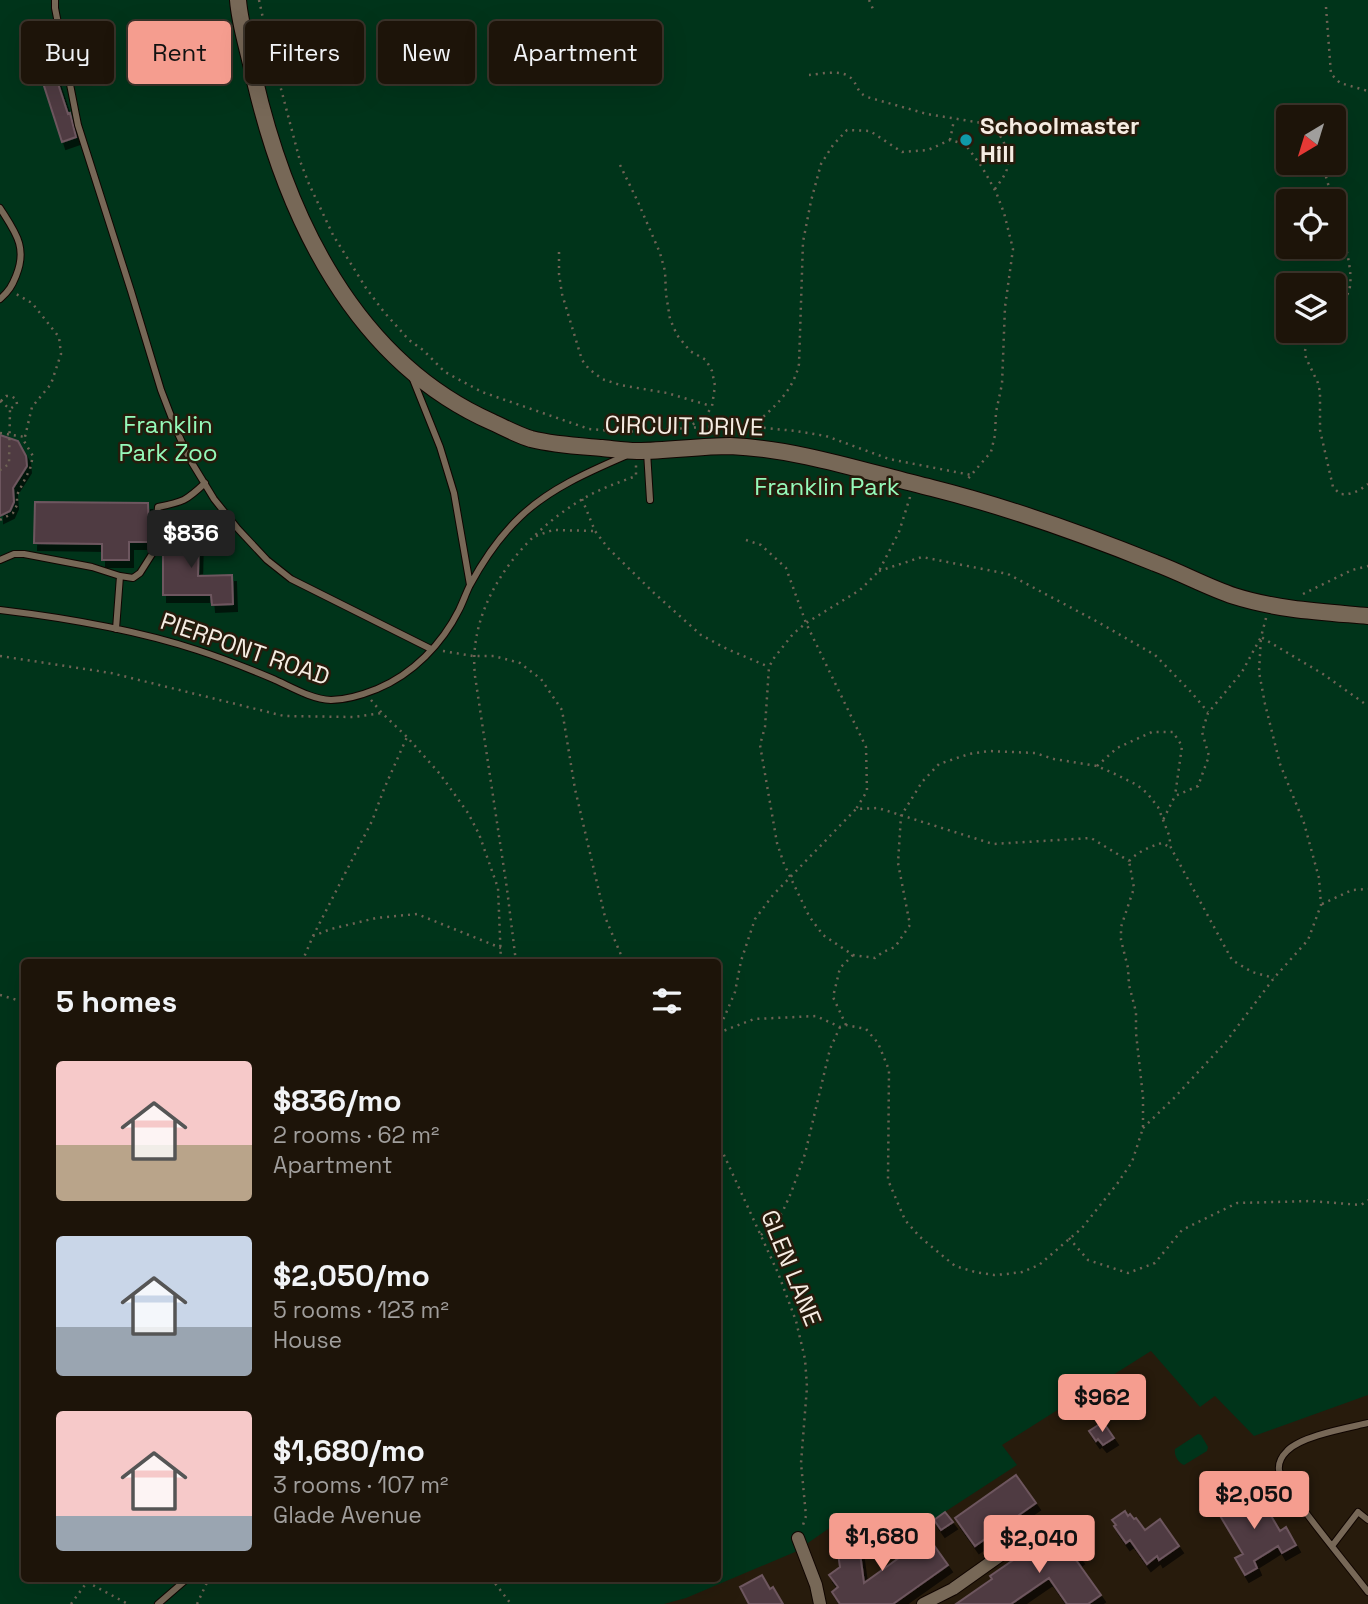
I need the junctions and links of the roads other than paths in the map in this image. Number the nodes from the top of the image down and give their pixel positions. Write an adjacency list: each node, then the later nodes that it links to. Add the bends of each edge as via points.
1 (238, 0): 5 (main road, CIRCUIT DRIVE, via 260,99 303,224 337,288)
2 (53, 3): 7 (lane, via 78,125 161,390 189,458)
3 (0, 208): 4 (lane, via 22,252 10,290)
4 (0, 299)
5 (410, 372): 6 (main road, CIRCUIT DRIVE, via 473,414 528,438 568,446); 11 (lane, via 454,493)
6 (642, 450): 8 (lane); 11 (lane, PIERPONT ROAD, via 586,472 521,517); 13 (main road, CIRCUIT DRIVE, via 728,446 835,463 976,499 1154,562 1234,596 1297,610)
7 (205, 483): 10 (lane, via 180,503 158,507 154,551 141,573 133,578); 15 (lane, via 238,529 291,579)
8 (650, 500)
9 (0, 560): 10 (lane, via 24,554)
10 (120, 576): 14 (lane)
11 (470, 586): 15 (lane, PIERPONT ROAD)
12 (0, 610): 14 (lane, PIERPONT ROAD)
13 (1368, 616)
14 (116, 629): 15 (lane, PIERPONT ROAD, via 229,661 321,698 343,699 368,692 403,675)
15 (432, 649)
16 (1368, 1423): 20 (lane, via 1301,1441 1279,1462 1282,1479)
17 (1368, 1520): 20 (lane, via 1358,1513)
18 (1046, 1523): 25 (street, via 953,1589)
19 (799, 1538): 24 (street)
20 (1332, 1545): 22 (lane)
21 (183, 1582): 23 (lane)
22 (1368, 1592)
23 (158, 1604)
24 (820, 1604)
25 (923, 1604)

